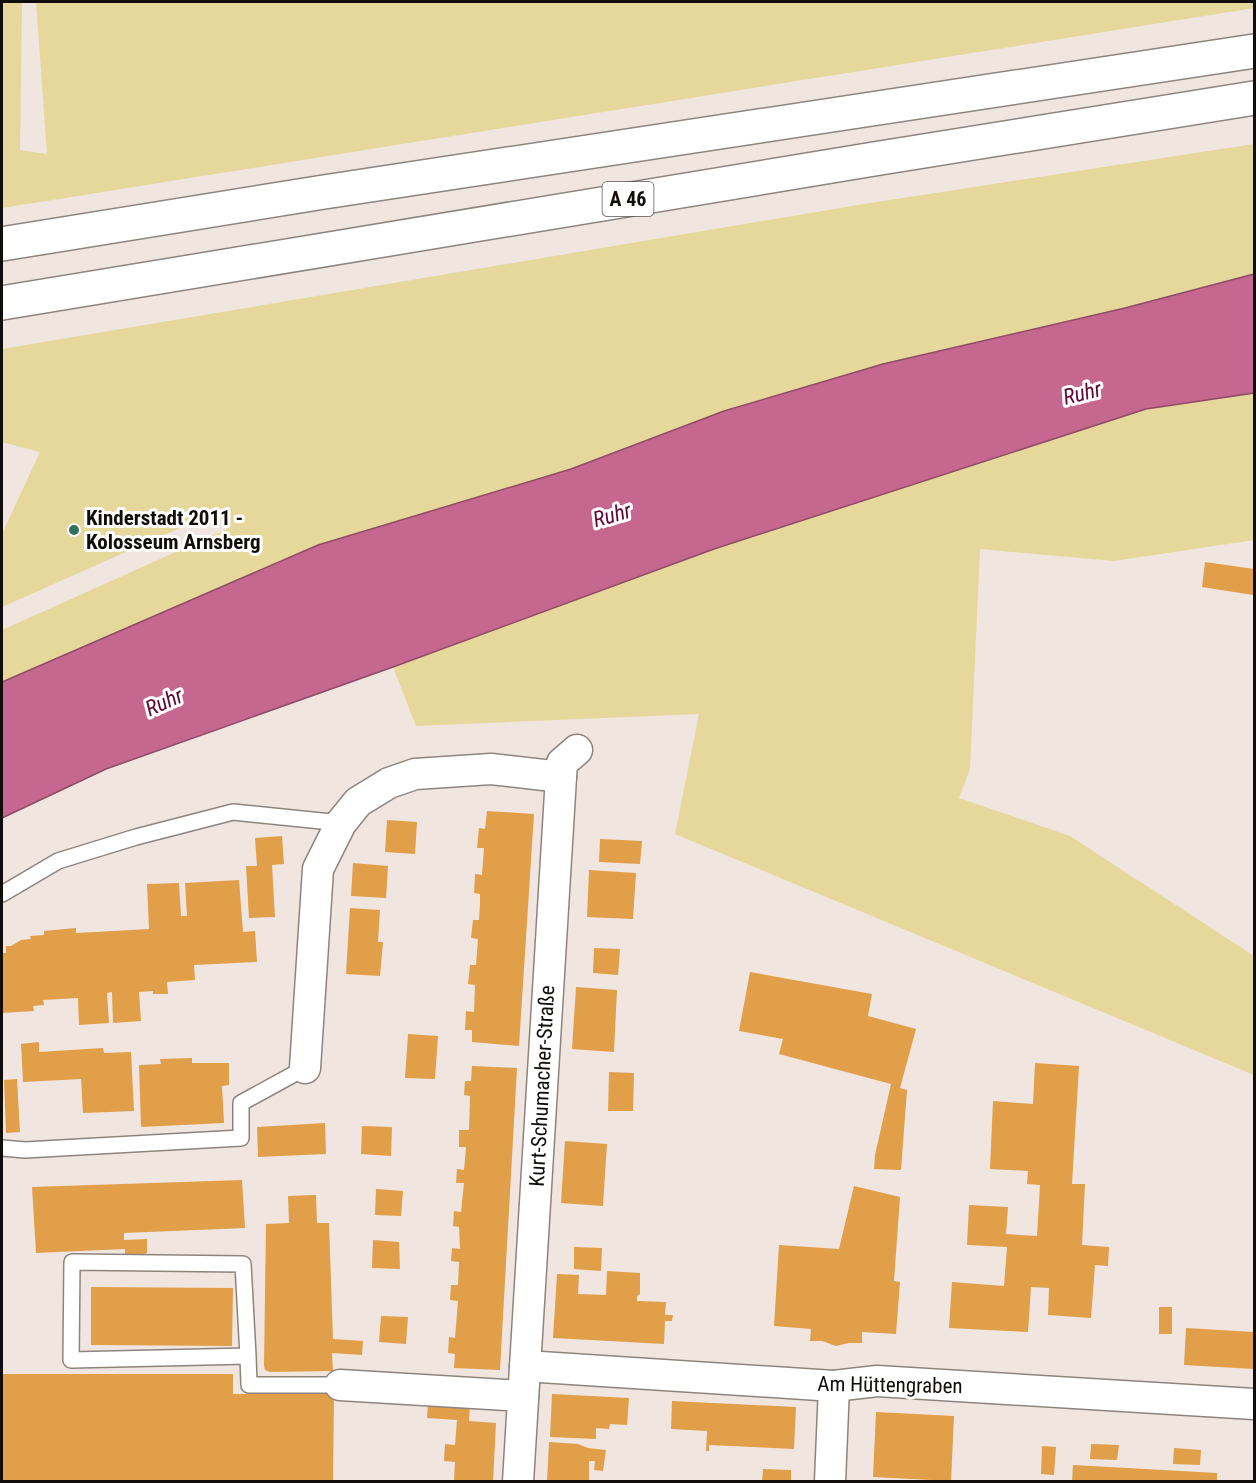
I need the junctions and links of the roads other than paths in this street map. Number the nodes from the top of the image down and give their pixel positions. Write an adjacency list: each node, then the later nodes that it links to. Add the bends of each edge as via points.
1 (1254, 51): 3 (highway)
2 (1254, 98): 4 (highway, A 46)
3 (2, 244)
4 (2, 303)
5 (577, 750): 6 (street, Kurt-Schumacher-Straße, via 562,763)
6 (561, 777): 7 (street, via 491,770 415,774 389,783 358,802); 12 (street, Kurt-Schumacher-Straße)
7 (341, 823): 8 (lane, via 233,812 58,861); 9 (street, via 318,869)
8 (2, 894)
9 (305, 1068): 10 (lane, via 241,1104 242,1138)
10 (2, 1148)
11 (248, 1356): 11 (lane, via 243,1264 72,1262 71,1360); 13 (lane, via 249,1385)
12 (524, 1381): 13 (street); 14 (street, Am Hüttengraben); 16 (street, Kurt-Schumacher-Straße)
13 (340, 1386)
14 (834, 1386): 15 (street, Am Hüttengraben, via 877,1381); 17 (street)
15 (1254, 1404)
16 (518, 1482)
17 (830, 1482)

